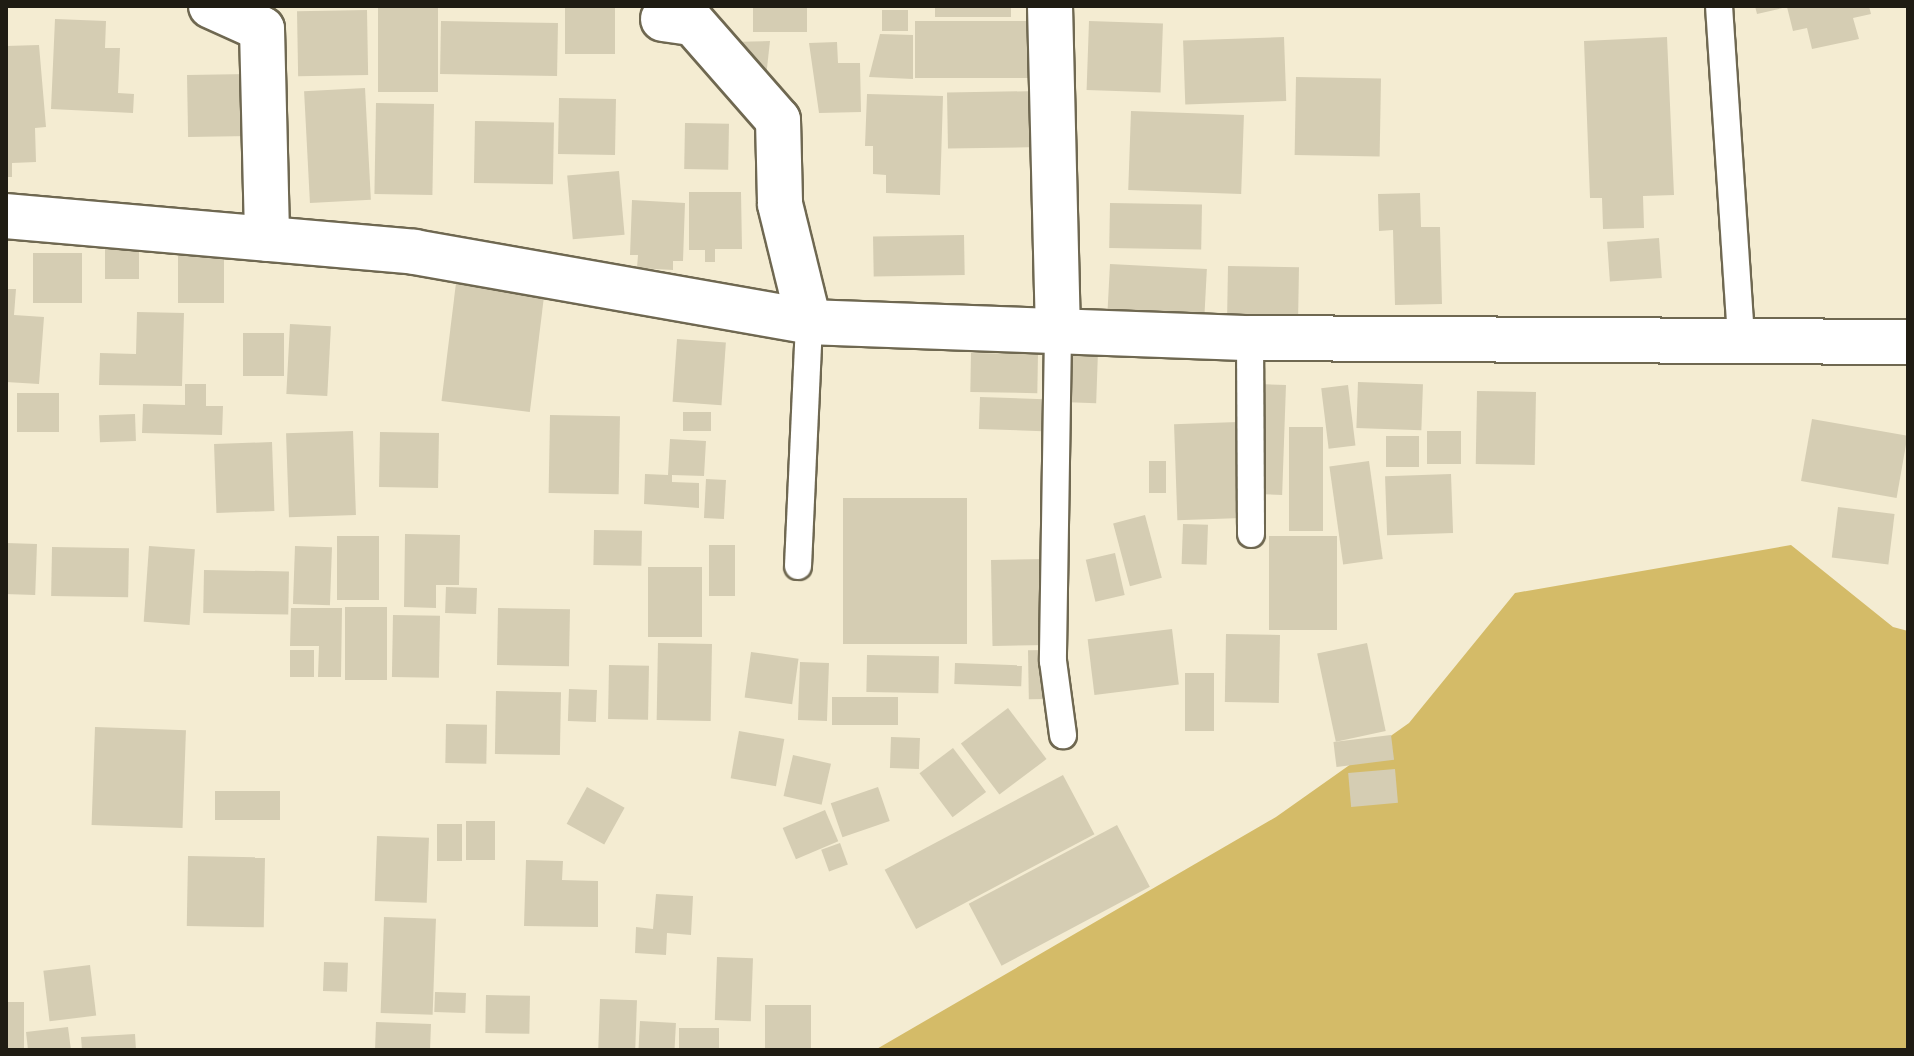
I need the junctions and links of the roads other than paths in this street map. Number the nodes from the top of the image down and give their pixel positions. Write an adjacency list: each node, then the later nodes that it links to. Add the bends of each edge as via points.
1 (211, 6): 6 (street, via 262,29)
2 (1050, 6): 8 (street)
3 (1719, 6): 10 (lane)
4 (663, 19): 7 (street, via 693,23 778,120 780,204)
5 (6, 216): 6 (street)
6 (267, 239): 7 (street, via 414,252)
7 (809, 322): 8 (street); 13 (lane)
8 (1058, 334): 9 (street); 14 (lane, via 1053,661)
9 (1250, 338): 10 (street); 12 (lane)
10 (1741, 339): 11 (street)
11 (1908, 342)
12 (1251, 534)
13 (798, 566)
14 (1063, 735)

